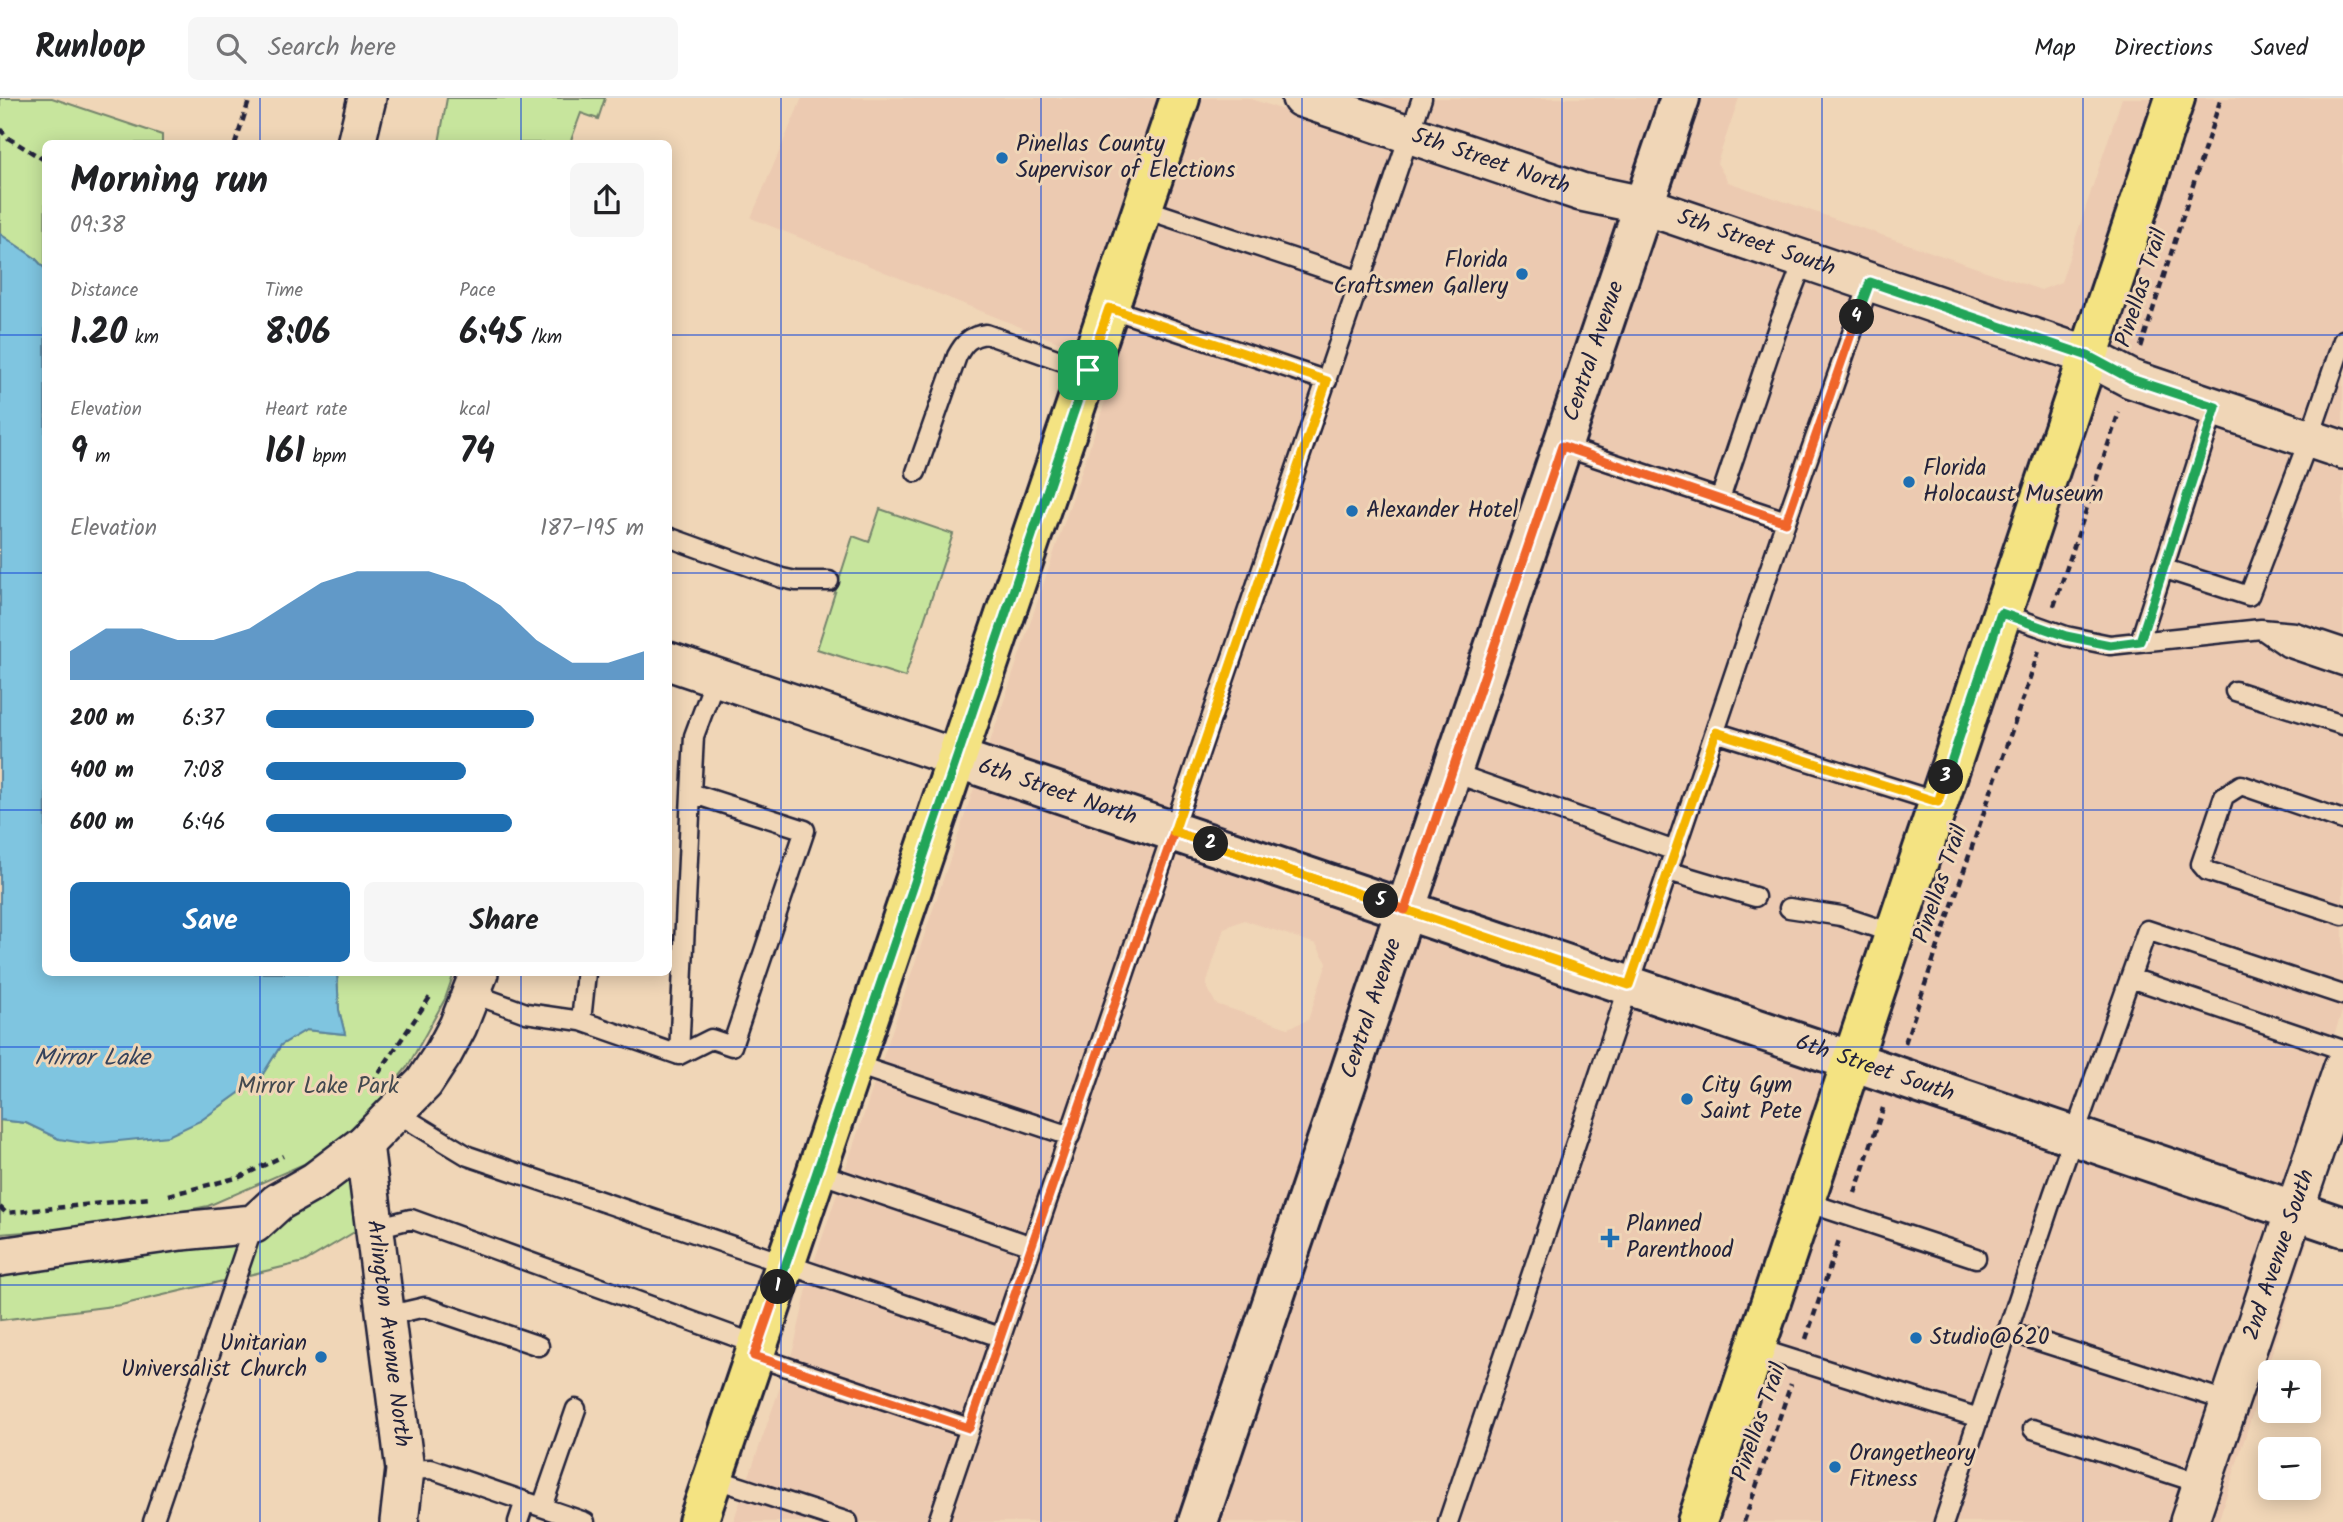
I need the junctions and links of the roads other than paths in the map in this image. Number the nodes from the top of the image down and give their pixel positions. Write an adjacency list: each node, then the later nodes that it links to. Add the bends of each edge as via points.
1 (366, 98): 8 (street)
2 (1180, 98): 10 (main road)
3 (1301, 98): 7 (street, 5th Street North)
4 (1422, 98): 7 (lane)
5 (1680, 98): 9 (street, Central Avenue)
6 (2175, 98): 16 (main road)
7 (1410, 135): 9 (street, 5th Street North, via 1581,192); 12 (lane)
8 (357, 140)
9 (1643, 205): 11 (street, 5th Street South); 21 (street, Central Avenue)
10 (1142, 208): 12 (lane); 14 (main road)
11 (1804, 260): 13 (street, 5th Street South); 24 (lane)
12 (1362, 281): 18 (lane)
13 (1870, 282): 16 (street, 5th Street South); 25 (lane)
14 (1109, 308): 17 (main road); 18 (lane)
15 (2343, 340): 20 (lane)
16 (2088, 356): 19 (street, 5th Street South, via 2131,379); 29 (main road)
17 (1088, 370): 23 (lane, via 986,334 974,336 957,356); 39 (main road)
18 (1327, 381): 44 (lane)
19 (2216, 407): 20 (street, 5th Street South); 27 (lane)
20 (2309, 439): 22 (street, 5th Street South); 27 (lane, via 2249,596)
21 (1562, 446): 24 (lane); 40 (street, Central Avenue)
22 (2343, 450)
23 (916, 472)
24 (1720, 499): 25 (lane)
25 (1786, 522): 38 (lane)
26 (672, 538): 28 (lane, via 782,578)
27 (2162, 568): 31 (lane)
28 (828, 581)
29 (2001, 613): 31 (lane, via 2066,636 2110,645); 42 (main road)
30 (2261, 629): 31 (lane); 32 (lane, via 2295,632); 34 (lane, via 2287,647)
31 (2140, 641)
32 (2343, 648)
33 (672, 662): 35 (street, 6th Street North)
34 (2343, 666)
35 (716, 677): 39 (street, 6th Street North); 41 (lane, via 694,736)
36 (2235, 691): 37 (lane)
37 (2343, 725)
38 (1716, 732): 42 (lane); 45 (lane)
39 (956, 758): 44 (street, 6th Street North); 61 (main road)
40 (1451, 772): 45 (lane); 49 (street, Central Avenue)
41 (691, 793): 59 (lane); 59 (lane, via 805,830 732,1046 711,1039)
42 (1938, 802): 51 (main road)
43 (2343, 820): 50 (lane, via 2241,785 2224,796 2201,864 2207,871)
44 (1174, 832): 49 (street, 6th Street North); 64 (lane)
45 (1675, 851): 46 (lane)
46 (1668, 871): 47 (lane); 55 (lane)
47 (1755, 897)
48 (1789, 908): 51 (lane, via 1841,916)
49 (1405, 910): 55 (street, 6th Street South); 99 (street, Central Avenue)
50 (2343, 915)
51 (1895, 934): 60 (main road)
52 (586, 976): 57 (lane)
53 (2131, 978): 56 (lane, via 2147,930); 58 (lane); 65 (lane)
54 (475, 983): 57 (lane, via 526,1013); 63 (street, via 443,1054)
55 (1629, 985): 60 (street, 6th Street South); 100 (lane)
56 (2343, 995)
57 (581, 1021): 59 (lane)
58 (2343, 1050)
59 (679, 1055)
60 (1853, 1061): 65 (street, 6th Street South); 68 (main road)
61 (853, 1064): 64 (lane); 67 (main road)
62 (2343, 1067): 69 (street, 2nd Avenue South)
63 (397, 1113): 66 (street); 76 (lane, via 468,1156)
64 (1069, 1136): 73 (lane)
65 (2074, 1136): 69 (street, 6th Street South); 78 (lane, via 2019,1272)
66 (364, 1144): 70 (street, via 278,1202); 72 (street, Arlington Avenue North)
67 (816, 1172): 73 (lane); 76 (main road)
68 (1805, 1202): 75 (lane); 81 (main road)
69 (2295, 1210): 71 (street, 6th Street South); 83 (street, 2nd Avenue South)
70 (254, 1224): 74 (street); 92 (lane)
71 (2343, 1227)
72 (375, 1228): 77 (street, Arlington Avenue North); 82 (lane, via 411,1219)
73 (1032, 1246): 79 (lane)
74 (0, 1257)
75 (1976, 1258)
76 (786, 1263): 79 (lane); 82 (main road)
77 (386, 1316): 80 (lane, via 425,1307); 88 (street, Arlington Avenue North)
78 (2007, 1331): 83 (lane); 85 (lane)
79 (1000, 1337): 86 (lane)
80 (539, 1346)
81 (1756, 1348): 85 (lane); 101 (main road)
82 (756, 1351): 86 (lane); 89 (main road)
83 (2230, 1402): 90 (street, 2nd Avenue South)
84 (576, 1409): 91 (lane)
85 (1979, 1418): 102 (lane)
86 (969, 1428): 98 (lane)
87 (2033, 1429): 90 (lane)
88 (405, 1470): 91 (lane, via 431,1469); 93 (street, Arlington Avenue North)
89 (713, 1478): 96 (main road); 97 (lane)
90 (2202, 1484): 103 (street, 2nd Avenue South)
91 (533, 1504): 94 (lane); 95 (lane)
92 (153, 1522)
93 (399, 1522)
94 (518, 1522)
95 (585, 1522)
96 (698, 1522)
97 (848, 1522)
98 (938, 1522)
99 (1198, 1522)
100 (1448, 1522)
101 (1697, 1522)
102 (1944, 1522)
103 (2189, 1522)

